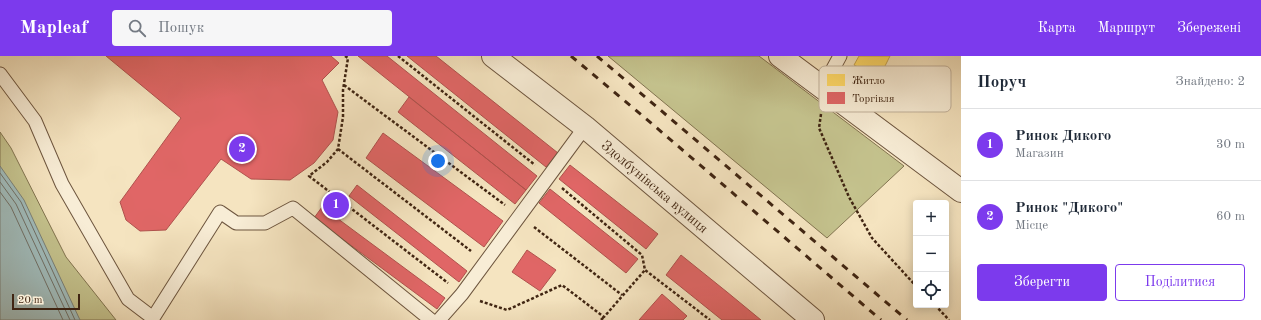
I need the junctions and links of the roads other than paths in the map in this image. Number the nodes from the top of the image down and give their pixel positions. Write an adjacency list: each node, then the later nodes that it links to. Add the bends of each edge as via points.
1 (493, 56): 8 (street, Здолбунівська вулиця)
2 (780, 56): 6 (street)
3 (840, 56): 4 (lane)
4 (835, 66)
5 (0, 74): 10 (lane, via 35,121 62,184 128,299)
6 (819, 84)
7 (856, 112): 9 (street)
8 (585, 127): 12 (lane, via 462,294); 13 (street, Здолбунівська вулиця)
9 (961, 191)
10 (153, 319): 11 (lane, via 220,212 236,222 265,223 294,208)
11 (431, 320)
12 (439, 320)
13 (813, 320)

